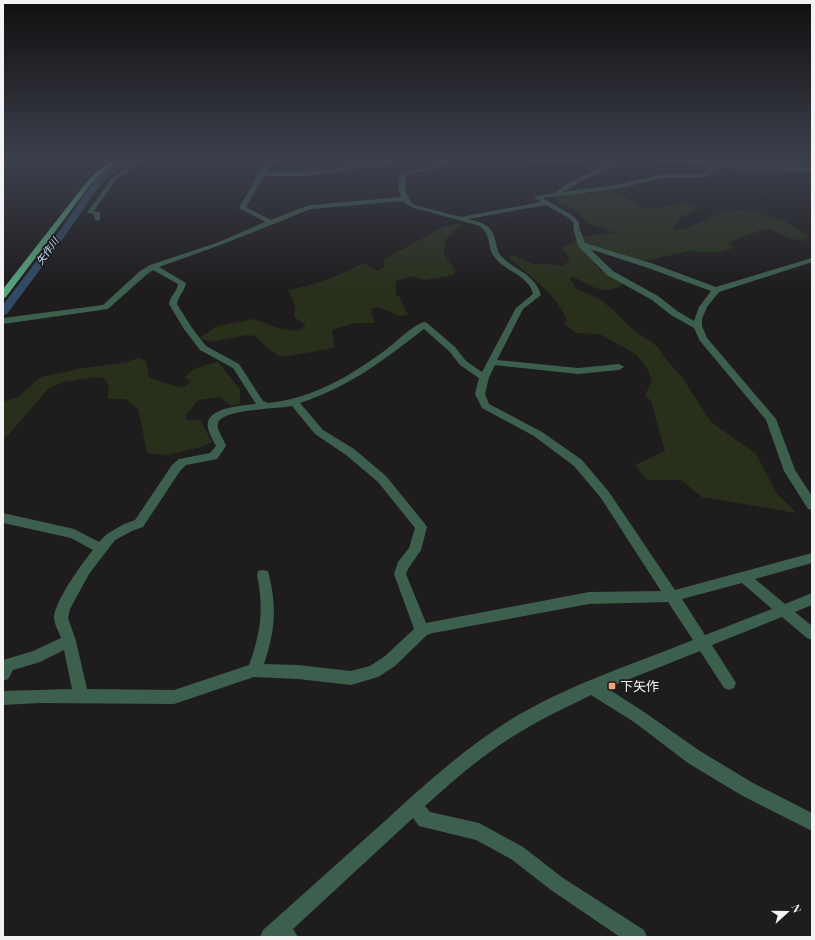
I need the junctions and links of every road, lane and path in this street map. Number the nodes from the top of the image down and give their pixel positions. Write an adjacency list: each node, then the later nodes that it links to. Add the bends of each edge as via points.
1 (74, 203): 14 (main road)
2 (97, 203): 8 (street, via 90,212 97,213)
3 (245, 203): 9 (street, via 242,208)
4 (359, 203): 9 (street, via 311,207)
5 (409, 203): 7 (street)
6 (547, 203): 7 (street); 10 (street, via 577,222 576,227)
7 (461, 219): 17 (street, via 488,229 497,256 527,278 536,289 537,295 520,308)
8 (97, 220)
9 (272, 223): 12 (street)
10 (583, 245): 13 (street); 16 (street, via 610,273 655,298)
11 (812, 260): 13 (street)
12 (153, 268): 15 (street, via 143,273 105,308); 21 (street, via 182,282 173,304 188,329 203,348 236,366 260,403)
13 (716, 290): 16 (street, via 699,314)
14 (3, 295)
15 (4, 321)
16 (696, 326): 22 (street, via 698,333 771,419 790,471)
17 (492, 362): 18 (street, via 578,371); 19 (street)
18 (619, 368)
19 (484, 377): 20 (street, via 463,363 452,349 424,325 345,380); 28 (street, via 480,394 485,406 538,434 578,463 605,495)
20 (294, 402): 21 (street, via 281,406); 31 (street, via 319,432 350,452 382,479 421,527 417,534 416,546 401,567 400,574)
21 (265, 406): 24 (street, via 226,412 218,416 212,425 221,446 213,456 183,462 176,468 139,524 111,537)
22 (812, 506)
23 (3, 518): 24 (street, via 74,534)
24 (101, 549): 33 (street, via 84,570 63,608 61,618)
25 (812, 558): 27 (street)
26 (263, 575): 36 (street, via 269,617 266,639)
27 (744, 577): 28 (street); 30 (street)
28 (673, 596): 31 (street, via 589,598); 34 (street)
29 (812, 599): 30 (street)
30 (783, 610): 32 (street); 34 (street)
31 (422, 631): 36 (street, via 390,661 373,672 351,678)
32 (812, 634)
33 (69, 641): 35 (street, via 35,657); 39 (street)
34 (702, 642): 37 (street); 38 (street)
35 (5, 667)
36 (254, 670): 39 (street, via 174,698)
37 (729, 683)
38 (592, 687): 41 (street, via 539,712 491,742); 42 (street, via 694,757 747,789)
39 (81, 696): 40 (street)
40 (3, 698)
41 (414, 805): 43 (street); 44 (street, via 425,820 479,832 518,853 558,884)
42 (812, 822)
43 (279, 934)
44 (638, 937)

